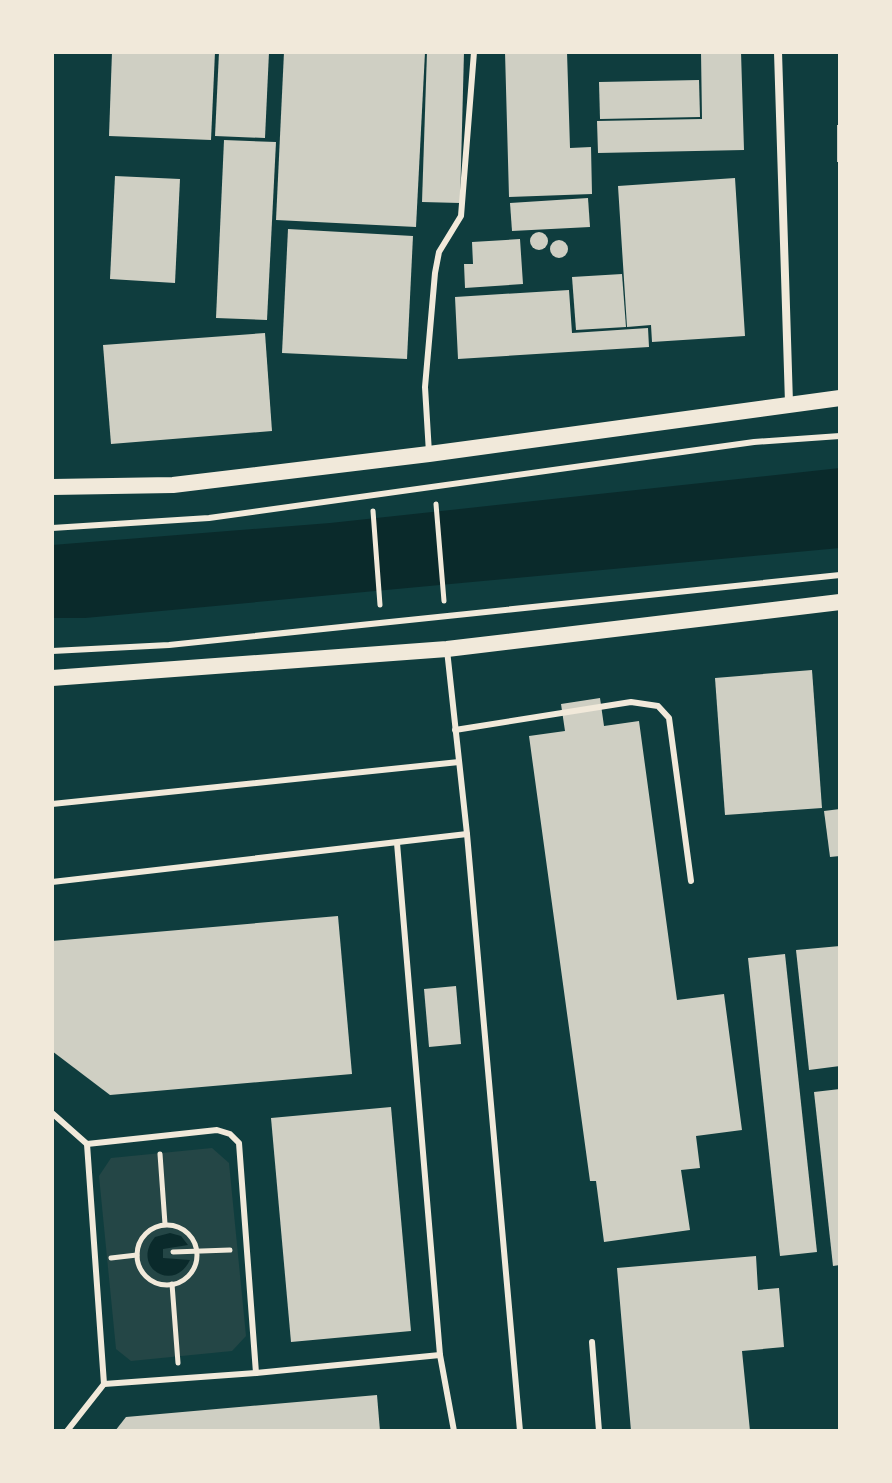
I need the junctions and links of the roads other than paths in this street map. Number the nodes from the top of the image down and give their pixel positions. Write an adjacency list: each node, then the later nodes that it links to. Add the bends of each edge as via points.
1 (474, 52): 6 (lane, via 461,216 439,252 435,273 425,387)
2 (778, 52): 4 (street)
3 (840, 398): 4 (main road)
4 (789, 403): 6 (main road)
5 (840, 436): 8 (lane, via 754,442 209,518)
6 (429, 454): 7 (main road, via 173,485)
7 (52, 487)
8 (52, 528)
9 (840, 575): 12 (lane, via 169,645)
10 (840, 602): 11 (main road)
11 (447, 649): 13 (main road); 14 (lane)
12 (52, 651)
13 (52, 678)
14 (455, 730): 15 (lane); 19 (lane, via 631,702 658,706 669,718)
15 (459, 762): 16 (lane); 17 (lane)
16 (52, 804)
17 (467, 834): 18 (lane); 29 (lane)
18 (397, 843): 20 (lane); 24 (lane)
19 (691, 881)
20 (52, 882)
21 (52, 1113): 22 (lane)
22 (87, 1144): 25 (lane, via 217,1130 239,1143); 26 (lane)
23 (592, 1342): 30 (lane)
24 (440, 1355): 25 (lane); 28 (lane)
25 (256, 1373): 26 (lane)
26 (104, 1384): 27 (lane)
27 (67, 1431)
28 (454, 1431)
29 (520, 1431)
30 (599, 1431)

